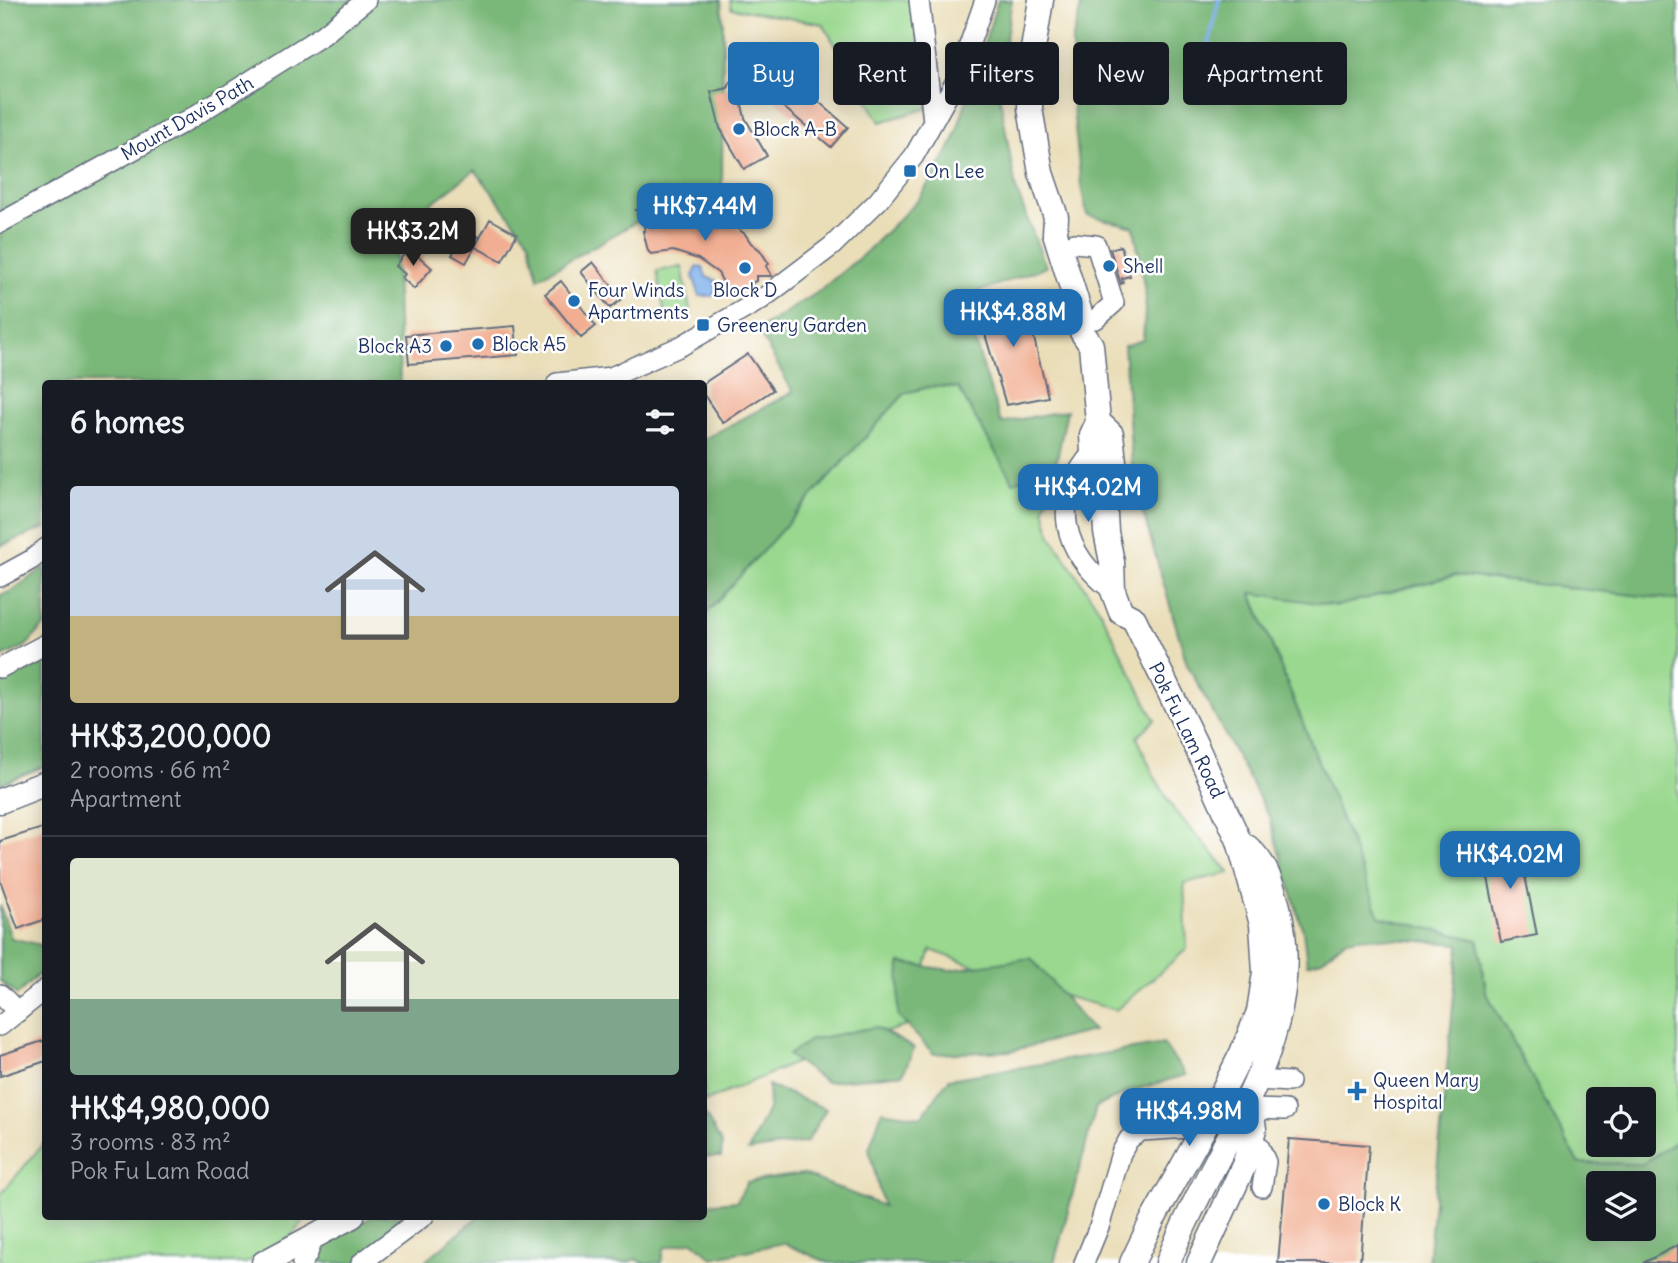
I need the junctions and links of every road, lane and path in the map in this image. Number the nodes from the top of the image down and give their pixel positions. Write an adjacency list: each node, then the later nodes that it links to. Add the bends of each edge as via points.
1 (366, 0): 7 (street, Mount Davis Path, via 323,35 188,120)
2 (919, 0): 5 (street)
3 (985, 0): 5 (street, via 958,77)
4 (1042, 2): 6 (main road, Pok Fu Lam Road, via 1035,23 1030,108 1041,173)
5 (933, 121): 9 (street, via 914,156 878,201 832,246 762,299 698,337 623,372)
6 (1056, 217): 8 (main road, Pok Fu Lam Road, via 1055,233 1082,332); 8 (main road, Pok Fu Lam Road, via 1071,230 1095,309 1098,331)
7 (0, 223)
8 (1091, 345): 10 (main road, Pok Fu Lam Road)
9 (584, 380)
10 (1098, 422): 11 (main road, Pok Fu Lam Road, via 1092,435); 12 (main road, Pok Fu Lam Road, via 1111,434 1116,480)
11 (1093, 452): 12 (main road, Pok Fu Lam Road, via 1096,482); 16 (street, via 1079,469 1066,502 1068,537 1092,575)
12 (1104, 497): 14 (main road, Pok Fu Lam Road)
13 (42, 551): 15 (street)
14 (1112, 562): 16 (main road, Pok Fu Lam Road); 17 (main road, Pok Fu Lam Road, via 1129,587)
15 (0, 577)
16 (1113, 591): 17 (main road, Pok Fu Lam Road, via 1121,612)
17 (1134, 619): 24 (main road, Pok Fu Lam Road, via 1239,841 1260,858 1277,905 1284,946)
18 (42, 646): 19 (street)
19 (0, 668)
20 (42, 785): 21 (main road)
21 (0, 801)
22 (42, 992): 25 (street)
23 (0, 994): 25 (street)
24 (1272, 996): 28 (main road, Pok Fu Lam Road); 30 (main road, Pok Fu Lam Road)
25 (18, 1012): 26 (street)
26 (0, 1026)
27 (1289, 1082): 28 (street)
28 (1252, 1097): 29 (street); 32 (main road, Pok Fu Lam Road, via 1254,1129)
29 (1285, 1110)
30 (1209, 1119): 31 (street, via 1188,1128); 33 (main road, Pok Fu Lam Road)
31 (1155, 1130): 33 (street, via 1180,1147); 38 (street, via 1134,1135 1124,1145)
32 (1233, 1140): 34 (street, via 1259,1146 1266,1162); 42 (main road); 43 (main road, via 1236,1185)
33 (1180, 1172): 39 (main road, Pok Fu Lam Road)
34 (1262, 1187)
35 (346, 1220): 37 (main road)
36 (419, 1220): 41 (street)
37 (307, 1247): 40 (main road)
38 (1086, 1258)
39 (1133, 1260)
40 (264, 1263)
41 (361, 1263)
42 (1167, 1263)
43 (1199, 1263)

